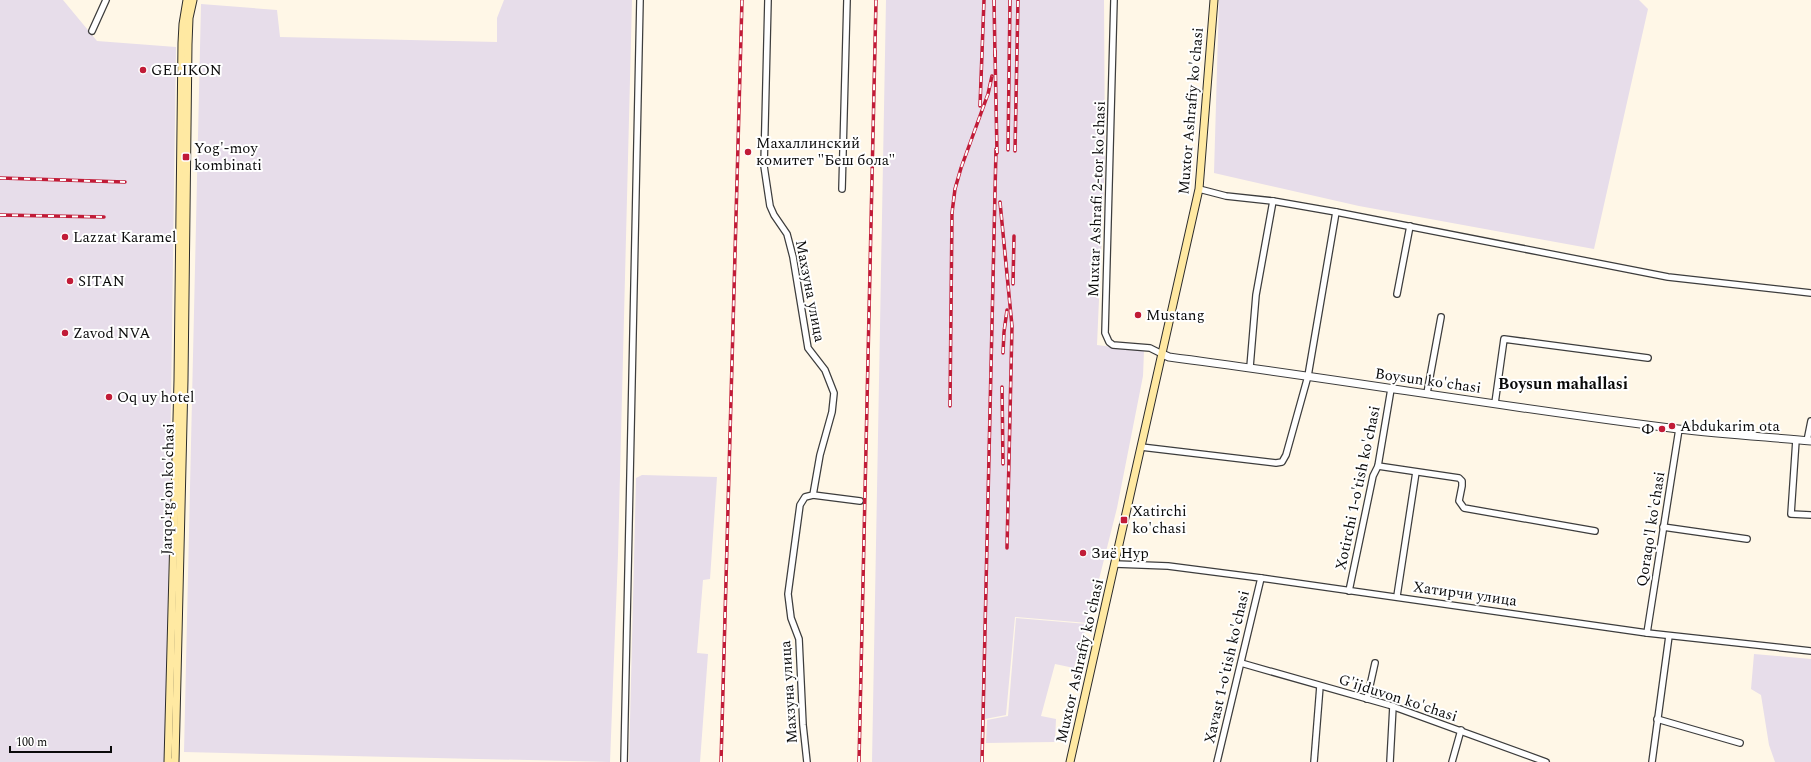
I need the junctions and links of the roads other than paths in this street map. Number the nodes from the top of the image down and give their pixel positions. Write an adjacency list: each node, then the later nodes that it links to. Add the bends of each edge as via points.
1 (106, 0): 9 (street)
2 (187, 0): 53 (main road, Jarqo'rg'on ko'chasi, via 182,24 178,380)
3 (193, 0): 54 (main road, Jarqo'rg'on ko'chasi, via 188,25 184,380)
4 (640, 0): 56 (street)
5 (768, 0): 32 (street, Махзуна улица, via 764,166 770,206 787,234 793,256 806,345 825,370 834,393)
6 (847, 0): 10 (street)
7 (1114, 0): 18 (street, Muxtar Ashrafi 2-tor ko'chasi, via 1104,333 1113,345 1150,348)
8 (1214, 0): 11 (main road, Muxtor Ashrafiy ko'chasi)
9 (92, 31)
10 (842, 189)
11 (1199, 189): 12 (street, via 1226,196); 18 (main road, Muxtor Ashrafiy ko'chasi)
12 (1273, 201): 13 (street); 20 (street, via 1256,296)
13 (1336, 212): 14 (street); 21 (street)
14 (1410, 226): 15 (street, via 1668,278); 16 (street)
15 (1811, 293)
16 (1397, 294)
17 (1441, 317): 23 (street)
18 (1162, 354): 20 (street, Boysun ko'chasi); 29 (main road, Muxtor Ashrafiy ko'chasi)
19 (1648, 358): 24 (street, via 1504,339)
20 (1250, 367): 21 (street, Boysun ko'chasi)
21 (1308, 376): 22 (street, Boysun ko'chasi); 29 (street, via 1282,462)
22 (1391, 389): 23 (street, Boysun ko'chasi); 30 (street, Xotirchi 1-o'tish ko'chasi)
23 (1427, 393): 24 (street, Boysun ko'chasi)
24 (1496, 403): 26 (street, Boysun ko'chasi)
25 (1811, 421): 28 (street)
26 (1679, 429): 27 (street, Boysun ko'chasi); 35 (street, Qoraqo'l ko'chasi)
27 (1796, 440): 28 (street, Boysun ko'chasi); 34 (street, via 1791,514)
28 (1809, 441)
29 (1141, 447): 38 (main road, Muxtor Ashrafiy ko'chasi)
30 (1378, 466): 31 (street); 40 (street, Xotirchi 1-o'tish ko'chasi, via 1373,476)
31 (1416, 472): 36 (street, via 1459,478 1462,481 1459,501 1464,508); 41 (street)
32 (813, 495): 33 (street); 57 (street, Махзуна улица, via 805,497 800,505 788,594 791,618 799,639)
33 (860, 502)
34 (1811, 515)
35 (1663, 527): 37 (street); 42 (street, Qoraqo'l ko'chasi)
36 (1595, 531)
37 (1747, 539)
38 (1115, 564): 39 (street, Хатирчи улица, via 1168,566); 58 (main road, Muxtor Ashrafiy ko'chasi)
39 (1261, 578): 40 (street, Хатирчи улица); 45 (street, Xavast 1-o'tish ko'chasi)
40 (1349, 591): 41 (street, Хатирчи улица)
41 (1397, 596): 42 (street, Хатирчи улица)
42 (1648, 633): 43 (street, Хатирчи улица)
43 (1669, 636): 44 (street, Хатирчи улица); 50 (street)
44 (1811, 651)
45 (1241, 663): 47 (street, G'ijduvon ko'chasi); 59 (street, Xavast 1-o'tish ko'chasi)
46 (1374, 663): 48 (street)
47 (1320, 686): 48 (street, G'ijduvon ko'chasi); 60 (street)
48 (1367, 699): 49 (street, G'ijduvon ko'chasi)
49 (1392, 706): 51 (street, G'ijduvon ko'chasi); 61 (street)
50 (1658, 719): 52 (street); 64 (street)
51 (1461, 730): 62 (street); 63 (street, G'ijduvon ko'chasi)
52 (1740, 743)
53 (168, 762): 54 (main road)
54 (175, 762): 55 (street)
55 (180, 762)
56 (624, 762)
57 (807, 762)
58 (1070, 762)
59 (1217, 762)
60 (1314, 762)
61 (1390, 762)
62 (1452, 762)
63 (1545, 762)
64 (1652, 762)

